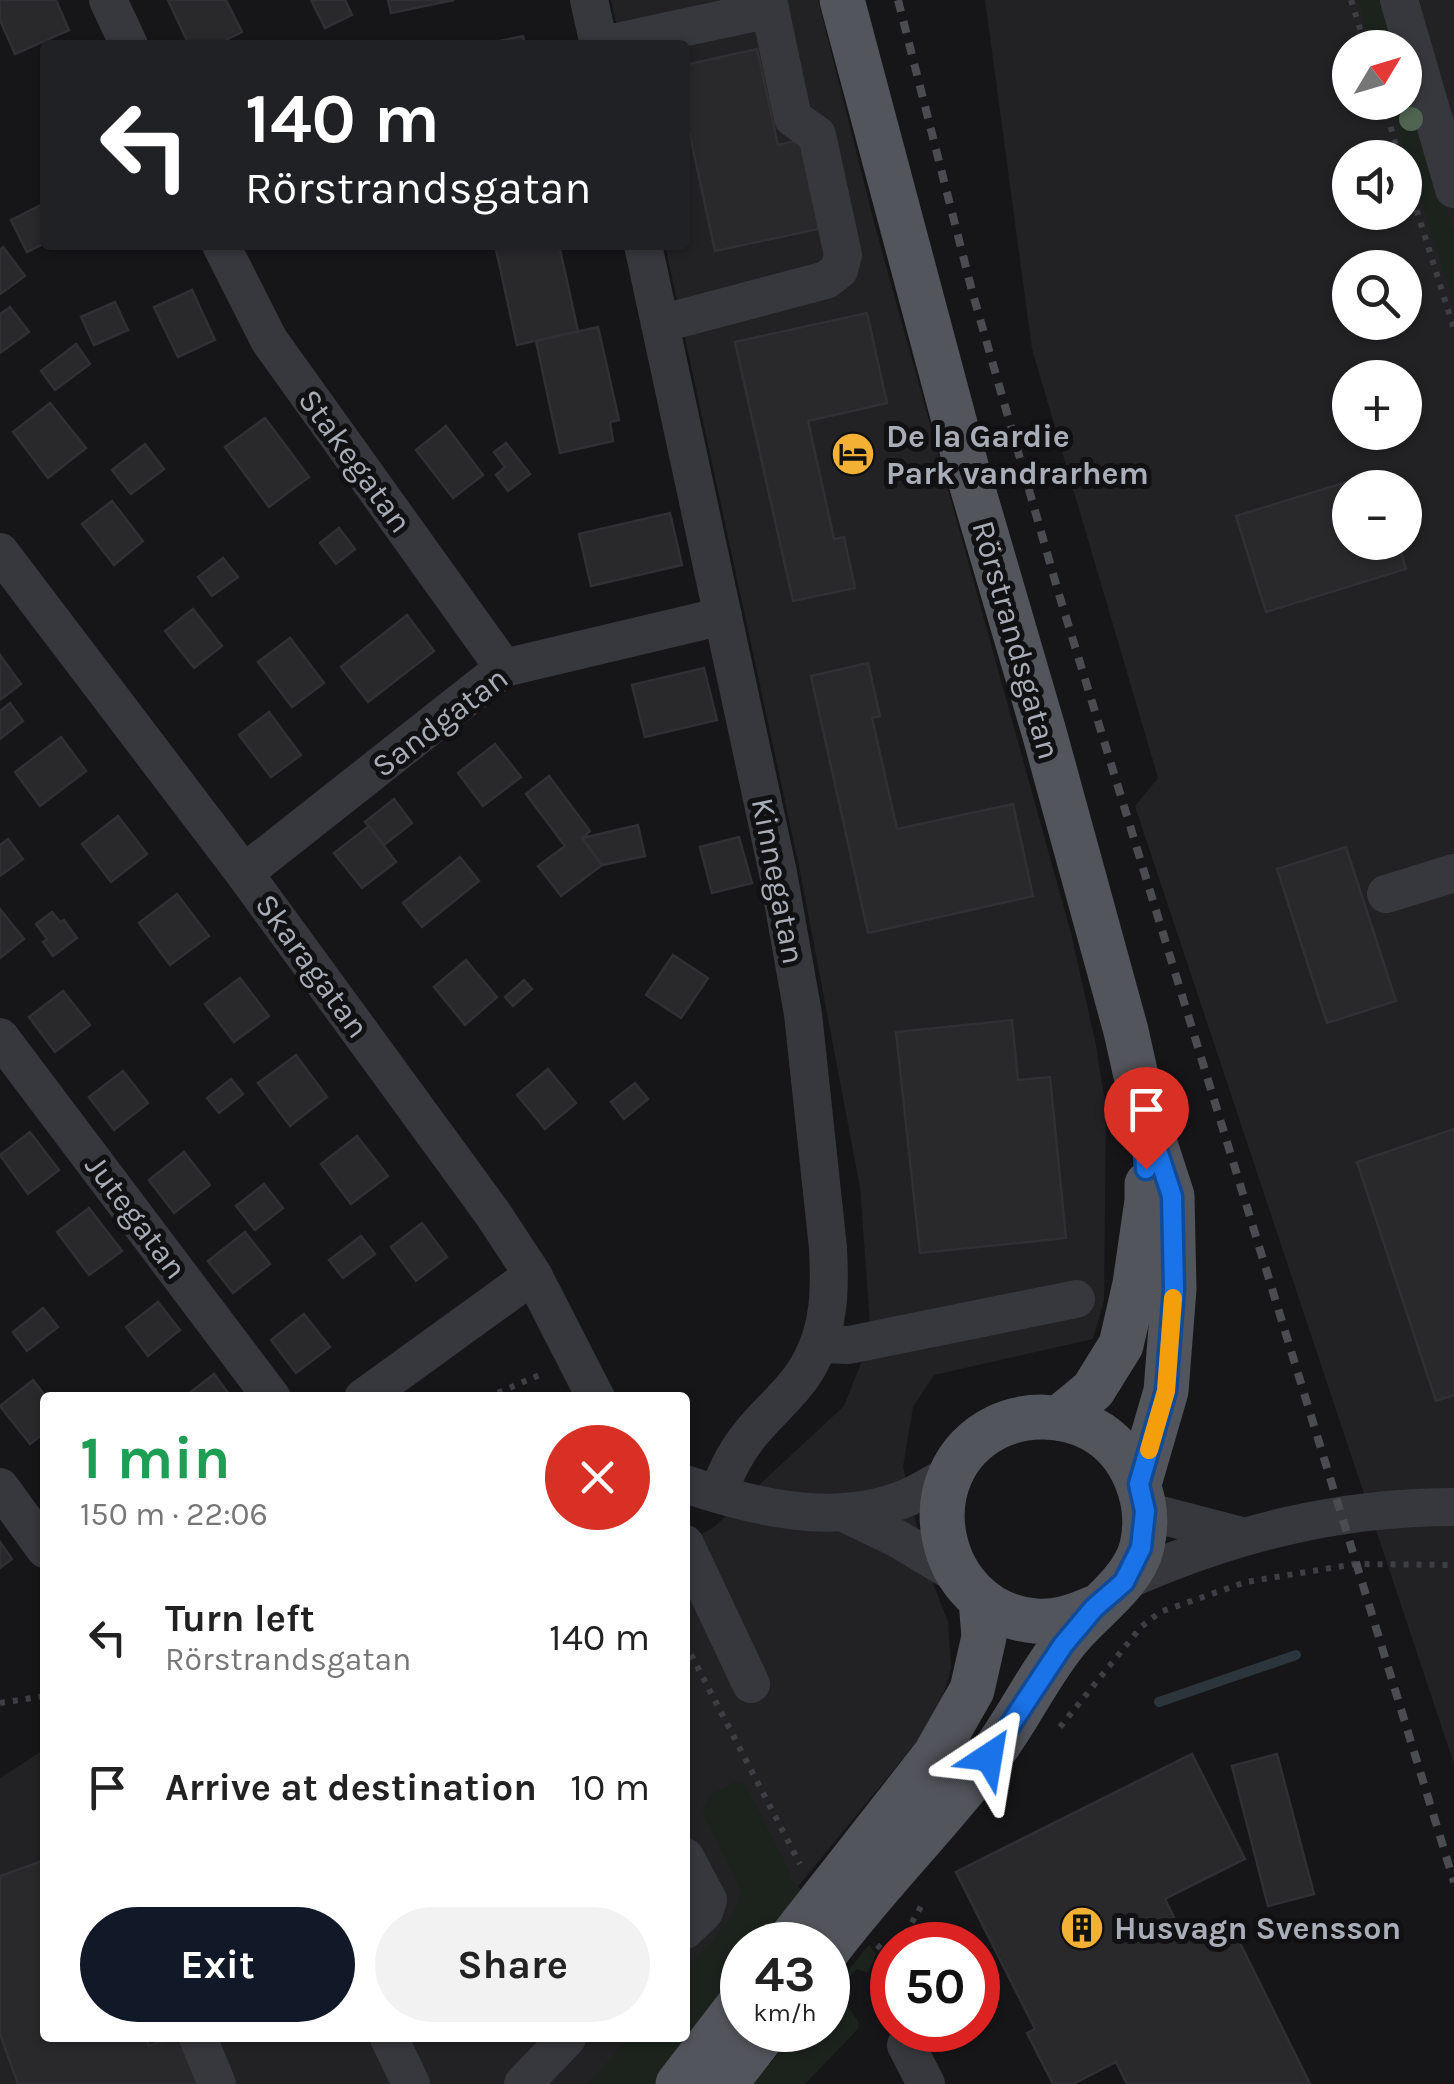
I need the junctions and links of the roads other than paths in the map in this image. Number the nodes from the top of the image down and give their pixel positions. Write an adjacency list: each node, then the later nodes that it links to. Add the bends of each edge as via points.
1 (108, 0): 6 (street)
2 (589, 0): 7 (street)
3 (842, 0): 21 (main road, Rörstrandsgatan)
4 (1399, 0): 9 (street)
5 (769, 4): 8 (street); 12 (street, via 793,118 817,135 843,256 839,270 826,280)
6 (127, 40)
7 (600, 40)
8 (621, 40)
9 (1454, 189)
10 (224, 250): 16 (street, Stakegatan, via 269,340)
11 (645, 250): 12 (street, Kinnegatan)
12 (660, 324): 15 (street, Kinnegatan)
13 (0, 552): 14 (street, Skaragatan)
14 (13, 597): 18 (street, Skaragatan)
15 (723, 616): 16 (street, Sandgatan); 24 (street, Kinnegatan, via 803,1014 830,1285)
16 (504, 668): 18 (street, Sandgatan)
17 (1454, 872): 19 (street)
18 (244, 873): 22 (street, Skaragatan)
19 (1386, 894)
20 (0, 1037): 25 (street, Jutegatan)
21 (1143, 1107): 28 (main road, Rörstrandsgatan, via 1148,1200 1121,1345 1093,1390); 32 (main road, Rörstrandsgatan, via 1172,1196 1174,1289 1166,1391)
22 (532, 1275): 26 (street); 27 (street, Skaragatan)
23 (1076, 1299): 24 (street, via 849,1345)
24 (820, 1344): 31 (street, Kinnegatan, via 796,1384 729,1464)
25 (267, 1392)
26 (371, 1392)
27 (593, 1392)
28 (1059, 1418): 29 (main road, via 1027,1418 996,1428 970,1447); 32 (main road, via 1093,1430 1121,1452)
29 (951, 1474): 34 (street, via 903,1500); 38 (main road, Rörstrandsgatan, via 942,1507 944,1543)
30 (0, 1487): 36 (street)
31 (694, 1488): 34 (street)
32 (1142, 1498): 35 (street); 39 (main road, Rörstrandsgatan, via 1141,1548)
33 (1454, 1507): 35 (street, via 1339,1516)
34 (846, 1514): 38 (street, via 898,1539)
35 (1241, 1536): 39 (street)
36 (40, 1541)
37 (690, 1555): 40 (street)
38 (969, 1588): 39 (main road, via 1007,1615 1036,1621 1066,1619); 42 (main road, Rörstrandsgatan, via 984,1637 972,1690)
39 (1109, 1595): 42 (main road, Rörstrandsgatan, via 1063,1645 989,1757)
40 (751, 1684)
41 (690, 1866): 43 (street, via 708,1900)
42 (834, 1922)
43 (690, 1925)
44 (720, 2030): 53 (main road)
45 (200, 2042): 50 (street)
46 (391, 2042): 51 (street)
47 (563, 2042): 52 (street)
48 (749, 2052): 54 (main road)
49 (910, 2052): 55 (street)
50 (217, 2084)
51 (411, 2084)
52 (523, 2084)
53 (678, 2084)
54 (725, 2084)
55 (926, 2084)

